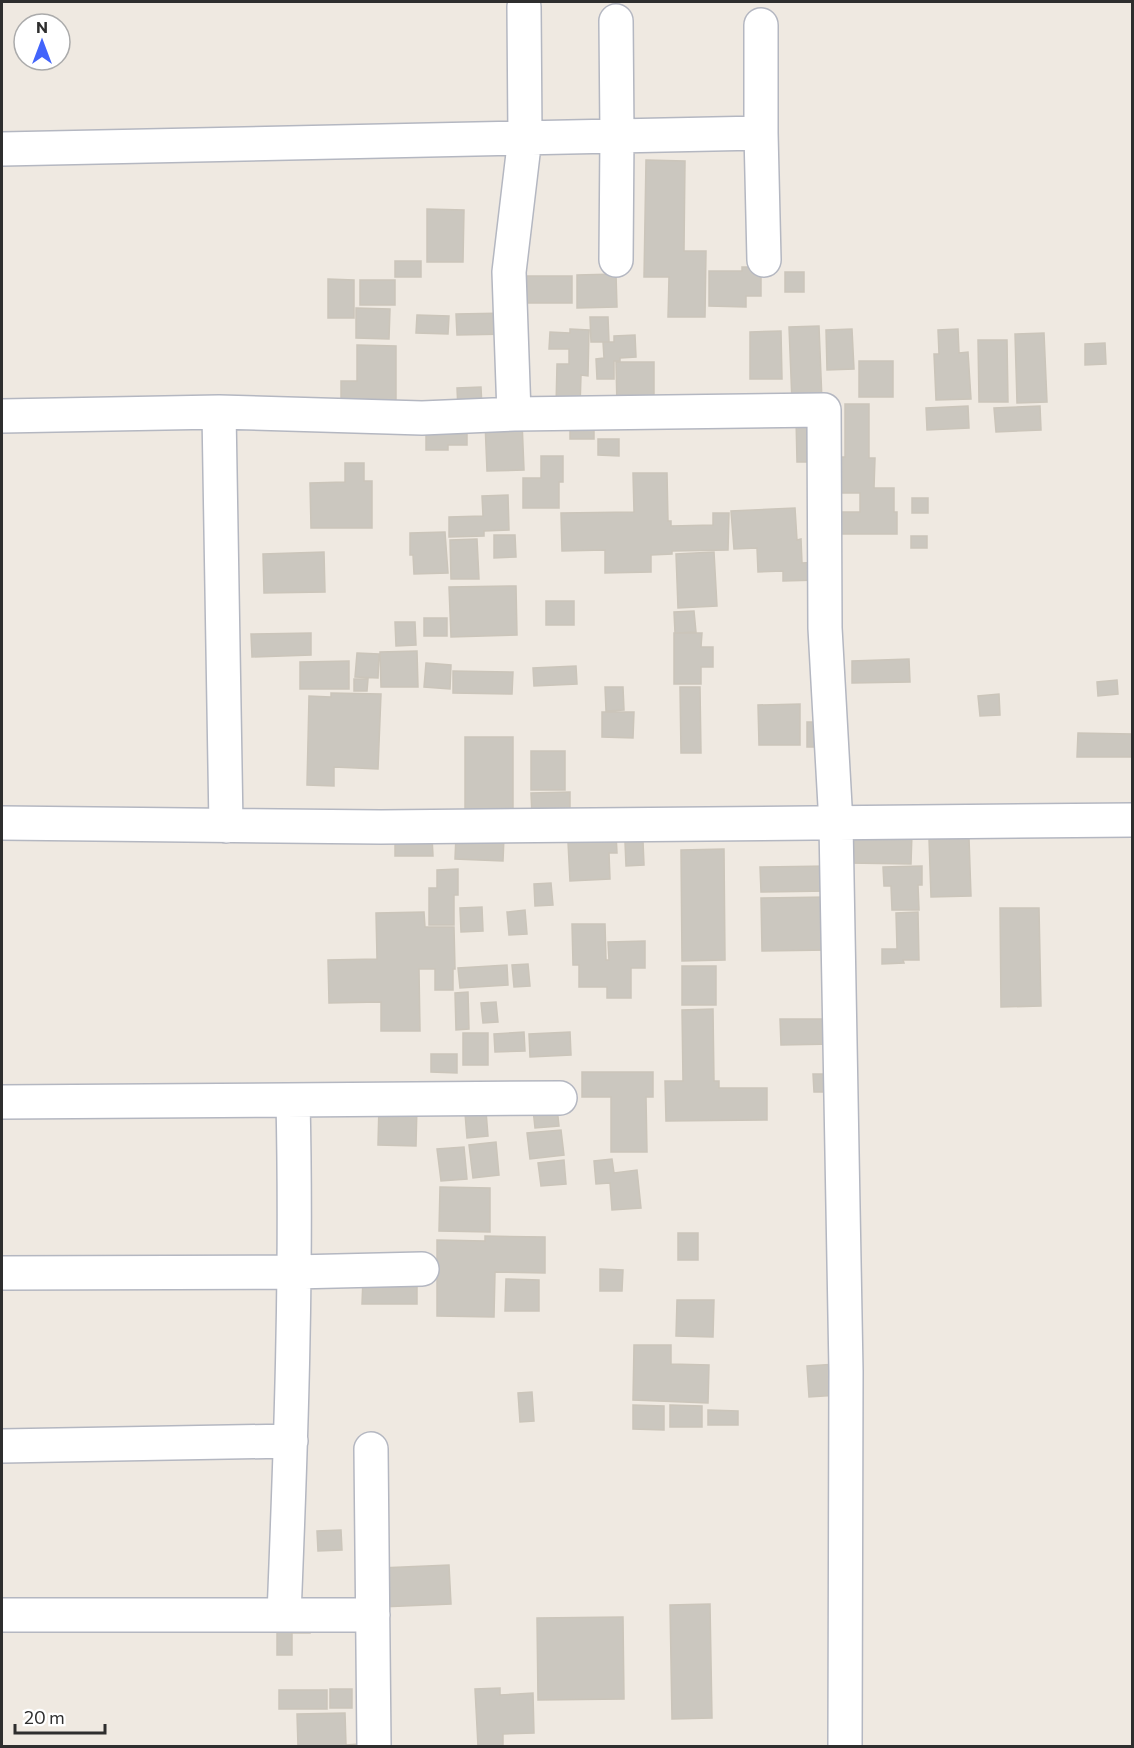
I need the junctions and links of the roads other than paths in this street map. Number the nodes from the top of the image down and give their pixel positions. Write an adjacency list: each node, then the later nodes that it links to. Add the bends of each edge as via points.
1 (524, 7): 6 (street)
2 (616, 21): 5 (street)
3 (760, 25): 4 (street)
4 (760, 133): 5 (street); 9 (street)
5 (618, 135): 6 (street); 8 (street)
6 (525, 137): 7 (street); 11 (street, via 509,272)
7 (2, 149)
8 (616, 260)
9 (764, 260)
10 (219, 412): 11 (street, via 422,418); 12 (street); 16 (street)
11 (514, 414): 15 (street, via 825,410 825,628)
12 (2, 416)
13 (1132, 820): 15 (street)
14 (2, 823): 16 (street)
15 (836, 824): 16 (street); 30 (street, via 846,1371)
16 (226, 826)
17 (560, 1098): 18 (street)
18 (293, 1101): 19 (street); 21 (street)
19 (2, 1102)
20 (422, 1269): 21 (street)
21 (294, 1272): 22 (street); 23 (street)
22 (2, 1273)
23 (291, 1441): 24 (street); 27 (street)
24 (2, 1446)
25 (371, 1449): 28 (street)
26 (2, 1615): 27 (street)
27 (284, 1615): 28 (street)
28 (373, 1615): 29 (street)
29 (374, 1746)
30 (845, 1746)

